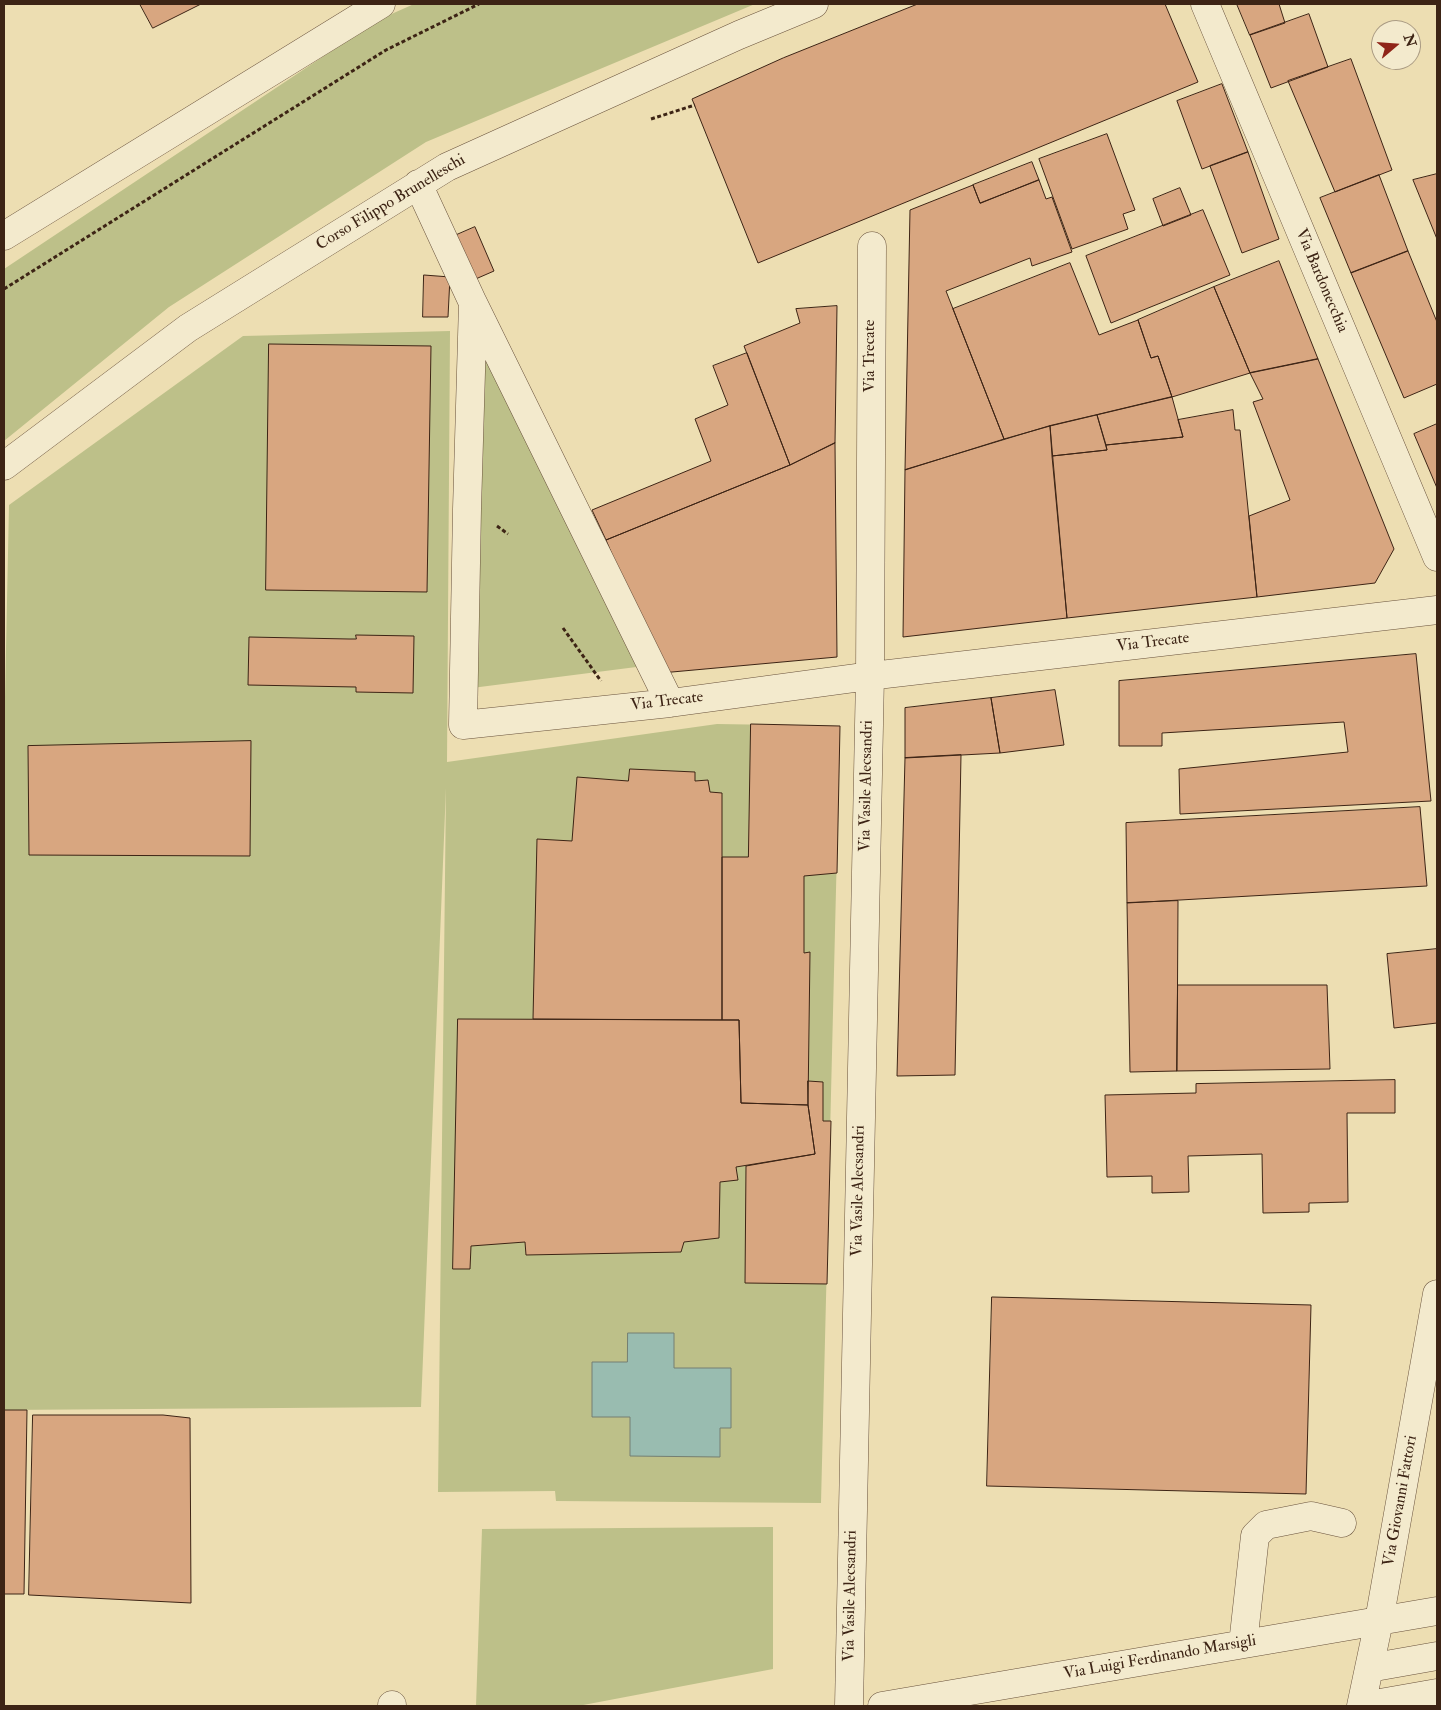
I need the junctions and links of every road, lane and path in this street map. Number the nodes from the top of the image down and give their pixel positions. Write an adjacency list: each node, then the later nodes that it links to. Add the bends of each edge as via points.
1 (381, 4): 8 (street)
2 (479, 4): 10 (path, via 386,50)
3 (814, 4): 7 (street, Corso Filippo Brunelleschi, via 447,167)
4 (1205, 4): 13 (street, Via Bardonecchia)
5 (695, 105): 6 (path)
6 (651, 118)
7 (418, 184): 11 (street); 12 (street, Corso Filippo Brunelleschi, via 188,328)
8 (4, 236)
9 (872, 246): 16 (street, Via Trecate)
10 (4, 289)
11 (473, 303): 17 (street); 18 (street, Via Trecate, via 463,725)
12 (4, 466)
13 (1437, 557)
14 (1437, 610): 16 (street, Via Trecate)
15 (563, 628): 18 (path)
16 (870, 676): 17 (street, Via Trecate); 27 (street, Via Vasile Alecsandri)
17 (670, 702): 18 (street, Via Trecate)
18 (620, 708)
19 (1437, 1294): 22 (street, Via Giovanni Fattori)
20 (1342, 1523): 23 (street, via 1311,1516 1266,1525 1255,1536)
21 (1437, 1611): 22 (street, Via Luigi Ferdinando Marsigli)
22 (1379, 1621): 23 (street, Via Luigi Ferdinando Marsigli); 25 (street, Via Giovanni Fattori)
23 (1243, 1644): 28 (street, Via Luigi Ferdinando Marsigli)
24 (1437, 1656): 25 (street)
25 (1369, 1668): 29 (street, Via Giovanni Fattori)
26 (1437, 1693): 29 (street)
27 (849, 1706)
28 (882, 1706)
29 (1362, 1706)

